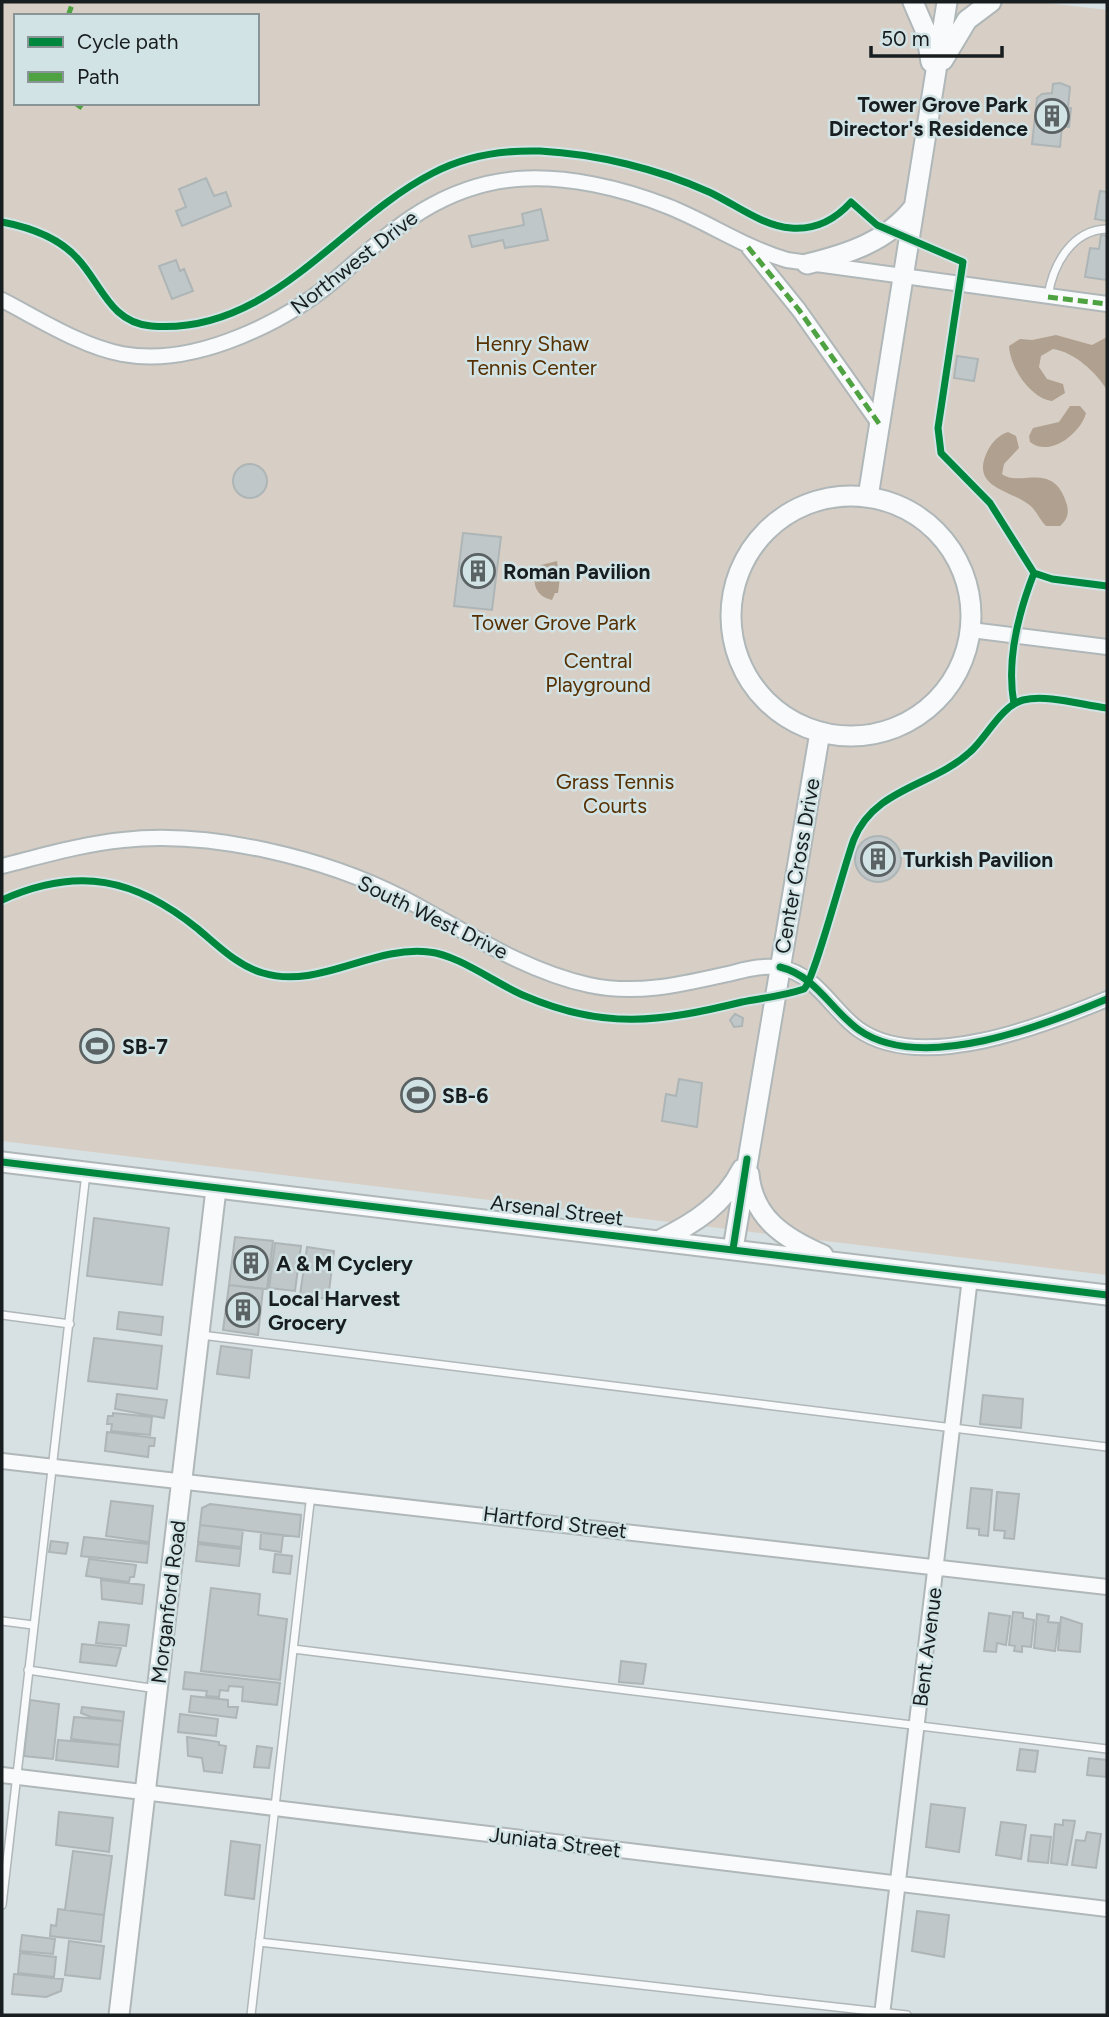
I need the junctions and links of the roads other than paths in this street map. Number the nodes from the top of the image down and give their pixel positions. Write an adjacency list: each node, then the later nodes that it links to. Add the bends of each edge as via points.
1 (913, 2): 4 (street, via 926,32)
2 (947, 2): 4 (street)
3 (992, 2): 4 (street, via 957,32)
4 (934, 80): 5 (street)
5 (915, 206): 8 (street, via 889,233 840,256); 9 (street)
6 (1107, 229): 10 (lane, via 1084,234 1071,246 1056,266)
7 (748, 247): 8 (street, Northwest Drive); 11 (street, Northwest Drive, via 667,206 633,195 575,181 518,179 471,187 428,205 290,313 253,331 191,350 162,356 121,354); 13 (street, Northwest Drive)
8 (807, 264): 9 (street, Northwest Drive)
9 (905, 277): 10 (street, Northwest Drive); 13 (street)
10 (1048, 296): 12 (street, Northwest Drive)
11 (2, 300)
12 (1107, 304)
13 (880, 425): 14 (street)
14 (868, 497): 15 (street, via 906,509 945,540 967,583); 17 (street, via 825,498 786,514 749,552 733,591 732,633 745,673 779,712)
15 (971, 630): 16 (street); 17 (street, via 956,675 916,717 873,734)
16 (1107, 647)
17 (820, 732): 19 (street, Center Cross Drive)
18 (2, 866): 19 (street, South West Drive, via 124,840 210,843 302,860 377,886 520,960 586,985 641,989)
19 (780, 967): 20 (street, via 810,982 862,1031 904,1045 986,1039); 21 (street, Center Cross Drive)
20 (1107, 999)
21 (747, 1159): 25 (street, via 734,1184 712,1209); 26 (street, Center Cross Drive); 27 (street, via 752,1192 768,1222 792,1240)
22 (2, 1162): 23 (street, Arsenal Street)
23 (86, 1172): 24 (street, Arsenal Street); 31 (lane)
24 (216, 1189): 25 (street, Arsenal Street); 32 (street, Morganford Road)
25 (660, 1240): 26 (street, Arsenal Street)
26 (733, 1249): 27 (street, Arsenal Street)
27 (846, 1264): 28 (street, Arsenal Street)
28 (970, 1279): 29 (street, Arsenal Street); 33 (street, Bent Avenue)
29 (1107, 1295)
30 (2, 1315): 31 (lane)
31 (71, 1324): 36 (lane)
32 (199, 1335): 33 (lane); 37 (street, Morganford Road)
33 (952, 1428): 34 (lane); 39 (street, Bent Avenue)
34 (1107, 1447)
35 (2, 1461): 36 (street, Hartford Street)
36 (54, 1467): 37 (street, Hartford Street); 42 (lane)
37 (182, 1480): 38 (street, Hartford Street); 45 (street, Morganford Road)
38 (311, 1494): 39 (street, Hartford Street); 43 (lane)
39 (937, 1567): 40 (street, Hartford Street); 46 (street, Bent Avenue)
40 (1107, 1587)
41 (2, 1621): 42 (lane)
42 (33, 1625): 44 (lane)
43 (293, 1649): 46 (lane); 50 (lane)
44 (28, 1670): 45 (lane); 48 (lane)
45 (157, 1689): 49 (street, Morganford Road)
46 (918, 1726): 47 (lane); 51 (street, Bent Avenue)
47 (1107, 1749)
48 (9, 1776): 49 (street, Juniata Street); 52 (lane)
49 (145, 1792): 50 (street, Juniata Street); 56 (street, Morganford Road)
50 (273, 1808): 51 (street, Juniata Street); 54 (lane)
51 (898, 1883): 53 (street, Juniata Street); 55 (street, Bent Avenue)
52 (2, 1907)
53 (1107, 1909)
54 (259, 1942): 55 (lane); 57 (lane)
55 (883, 2014): 58 (lane)
56 (119, 2015)
57 (251, 2015)
58 (907, 2015)

